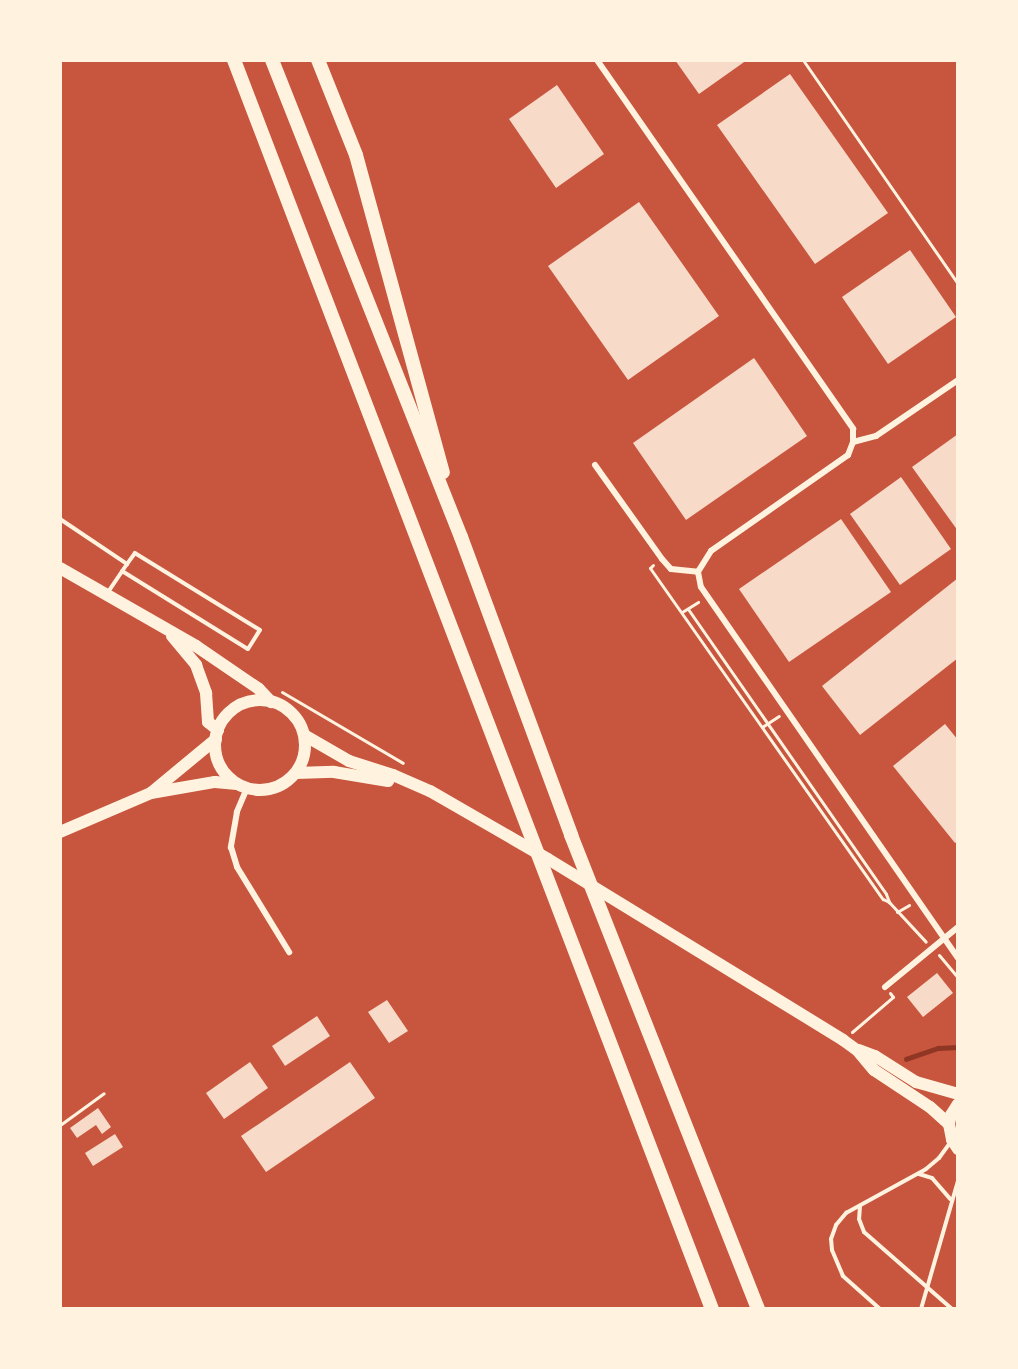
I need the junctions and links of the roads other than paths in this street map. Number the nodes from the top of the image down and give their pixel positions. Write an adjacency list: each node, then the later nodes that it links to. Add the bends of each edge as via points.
1 (234, 60): 39 (highway)
2 (272, 60): 9 (highway)
3 (318, 60): 9 (highway, via 356,154)
4 (597, 60): 6 (street, via 845,417 853,429)
5 (958, 380): 6 (street, via 876,436)
6 (853, 442): 13 (street, via 848,455 711,551)
7 (595, 465): 13 (street, via 671,569)
8 (60, 519): 10 (lane)
9 (460, 537): 40 (highway, via 571,835)
10 (127, 564): 12 (lane); 12 (lane, via 135,553 260,630 248,649)
11 (60, 568): 14 (main road)
12 (122, 571): 14 (lane)
13 (698, 572): 25 (street, via 706,597)
14 (106, 596): 15 (main road)
15 (169, 633): 16 (main road, via 196,646); 17 (main road, via 196,665 206,693 208,723)
16 (271, 702): 17 (main road, via 255,701 240,706 227,716); 18 (main road, via 292,714)
17 (217, 735): 20 (main road, via 220,765); 22 (main road)
18 (304, 735): 19 (main road, via 304,755); 21 (main road, via 349,761)
19 (296, 772): 20 (main road, via 274,788); 21 (main road, via 363,775)
20 (242, 786): 22 (main road, via 215,782); 26 (street, via 231,848 237,867)
21 (430, 791): 29 (main road)
22 (151, 793): 23 (main road)
23 (60, 832)
24 (958, 927): 25 (street)
25 (945, 938): 27 (street); 28 (street)
26 (290, 952)
27 (958, 958)
28 (885, 987)
29 (857, 1050): 30 (main road, via 875,1056 916,1082); 32 (main road, via 874,1070)
30 (958, 1094)
31 (958, 1104): 32 (main road)
32 (949, 1124): 33 (main road)
33 (955, 1144): 34 (lane)
34 (919, 1174): 36 (lane, via 932,1178); 37 (lane)
35 (958, 1181): 36 (lane)
36 (951, 1200): 38 (lane)
37 (860, 1205): 38 (lane, via 859,1219 864,1232); 41 (lane, via 836,1225 832,1250 843,1276)
38 (927, 1287): 42 (lane); 43 (lane)
39 (712, 1309)
40 (758, 1309)
41 (880, 1309)
42 (921, 1309)
43 (952, 1309)

